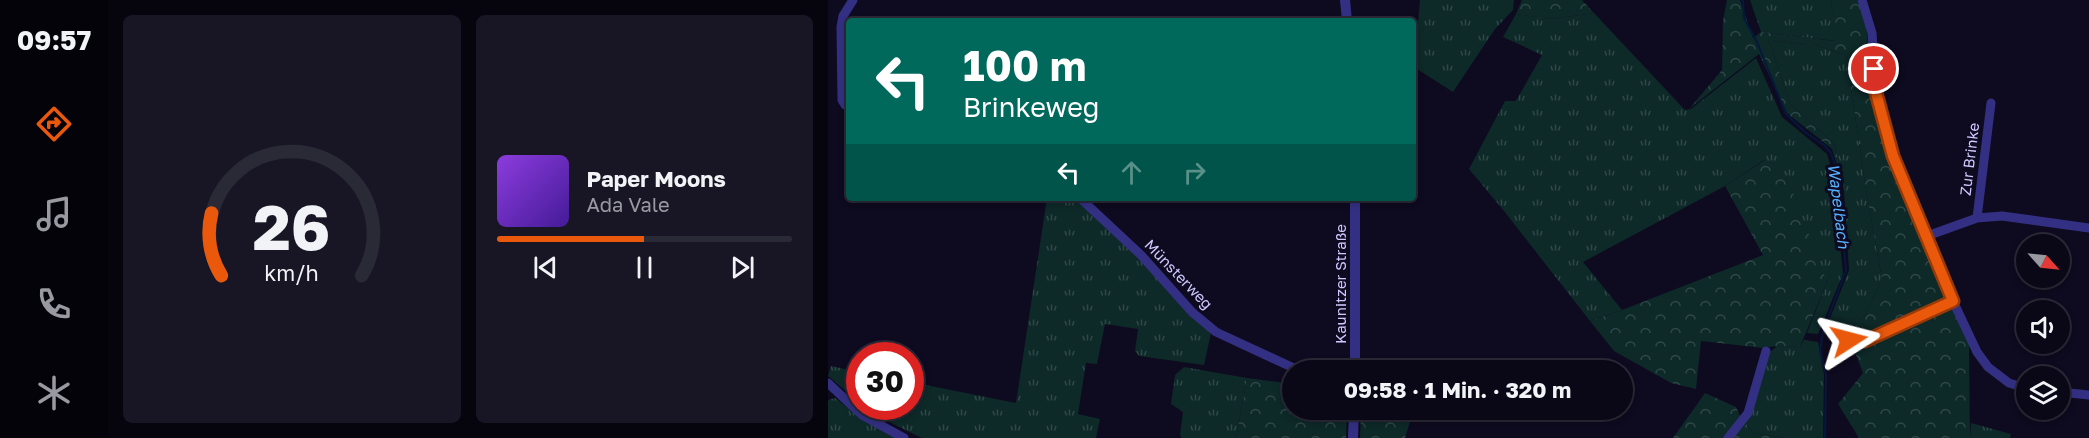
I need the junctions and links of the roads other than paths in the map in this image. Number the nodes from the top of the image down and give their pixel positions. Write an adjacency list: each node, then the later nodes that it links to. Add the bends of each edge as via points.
1 (853, 0): 6 (street, via 841,27 842,100)
2 (1345, 0): 4 (street)
3 (1862, 0): 11 (street, via 1872,33 1875,89 1893,156)
4 (1347, 18)
5 (1991, 103): 9 (street, Zur Brinke)
6 (846, 105)
7 (1083, 201): 16 (street, Münsterweg, via 1216,332)
8 (1355, 201): 15 (street, Kaunitzer Straße)
9 (1977, 218): 10 (street, Zur Brinke, via 2002,216); 11 (street, Zur Brinke)
10 (2089, 228)
11 (1927, 236): 12 (street)
12 (1953, 301): 13 (street, via 1865,341); 18 (street, via 1988,367)
13 (1849, 340)
14 (1766, 351): 24 (street, via 1748,413)
15 (1355, 360)
16 (1282, 363)
17 (828, 384): 22 (street, via 862,415)
18 (2016, 385)
19 (2070, 393): 20 (street)
20 (2089, 395)
21 (1354, 420): 23 (street)
22 (904, 438)
23 (1353, 438)
24 (1728, 438)

